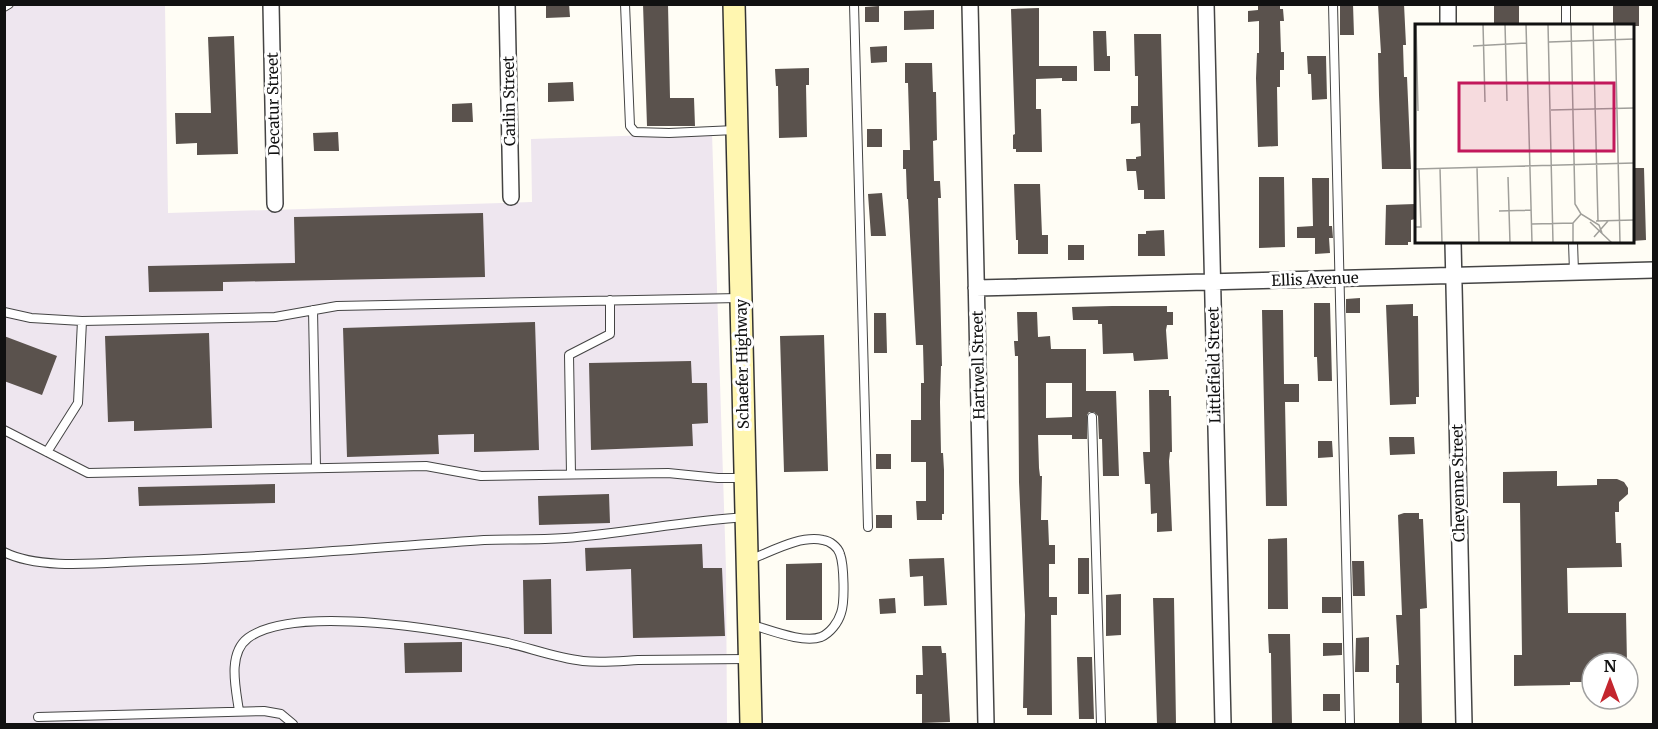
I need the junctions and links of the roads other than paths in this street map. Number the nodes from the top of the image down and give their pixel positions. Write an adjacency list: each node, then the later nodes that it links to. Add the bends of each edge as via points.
1 (9, 4): 12 (lane)
2 (271, 4): 17 (street, Decatur Street)
3 (507, 4): 16 (street, Carlin Street)
4 (625, 4): 15 (lane, via 630,126 635,132)
5 (734, 4): 15 (main road, Schaefer Highway)
6 (854, 4): 38 (lane)
7 (970, 4): 25 (street, Hartwell Street)
8 (1206, 4): 24 (street, Littlefield Street)
9 (1333, 4): 23 (lane)
10 (1448, 4): 13 (street)
11 (1566, 4): 14 (lane)
12 (4, 8)
13 (1448, 24)
14 (1566, 24)
15 (737, 130): 26 (main road, Schaefer Highway)
16 (511, 197)
17 (275, 204)
18 (1453, 243): 22 (street, Cheyenne Street)
19 (1573, 243): 21 (lane)
20 (1653, 270): 21 (street, Ellis Avenue)
21 (1574, 272): 22 (street, Ellis Avenue)
22 (1454, 276): 23 (street, Ellis Avenue); 51 (street, Cheyenne Street)
23 (1339, 279): 24 (street, Ellis Avenue); 50 (lane)
24 (1213, 282): 25 (street, Ellis Avenue); 49 (street, Littlefield Street)
25 (976, 288): 47 (street, Hartwell Street)
26 (741, 298): 27 (lane); 36 (main road, Schaefer Highway)
27 (610, 300): 28 (lane, via 337,306); 35 (lane, via 610,334 569,355)
28 (313, 310): 30 (lane, via 275,317); 34 (lane)
29 (4, 312): 30 (lane)
30 (82, 321): 33 (lane, via 78,403)
31 (1092, 417): 48 (lane)
32 (4, 430): 33 (lane)
33 (46, 452): 34 (lane, via 88,473)
34 (316, 468): 35 (lane, via 426,466 481,476)
35 (571, 474): 36 (lane, via 668,473)
36 (745, 478): 37 (main road, Schaefer Highway)
37 (746, 517): 39 (lane, via 679,522 608,534 347,552 42,563); 40 (main road, Schaefer Highway)
38 (868, 527)
39 (4, 552)
40 (747, 560): 41 (main road, Schaefer Highway); 41 (lane, via 807,539 825,540 840,554 843,570 842,612 836,625 822,637 806,639)
41 (748, 624): 42 (main road, Schaefer Highway)
42 (749, 659): 43 (lane, via 585,661 444,631 346,621 308,622 260,631 239,648 234,669); 46 (main road, Schaefer Highway)
43 (238, 711): 44 (lane); 45 (lane, via 281,714)
44 (38, 717)
45 (292, 724)
46 (750, 724)
47 (987, 724)
48 (1101, 724)
49 (1223, 724)
50 (1350, 724)
51 (1464, 724)

